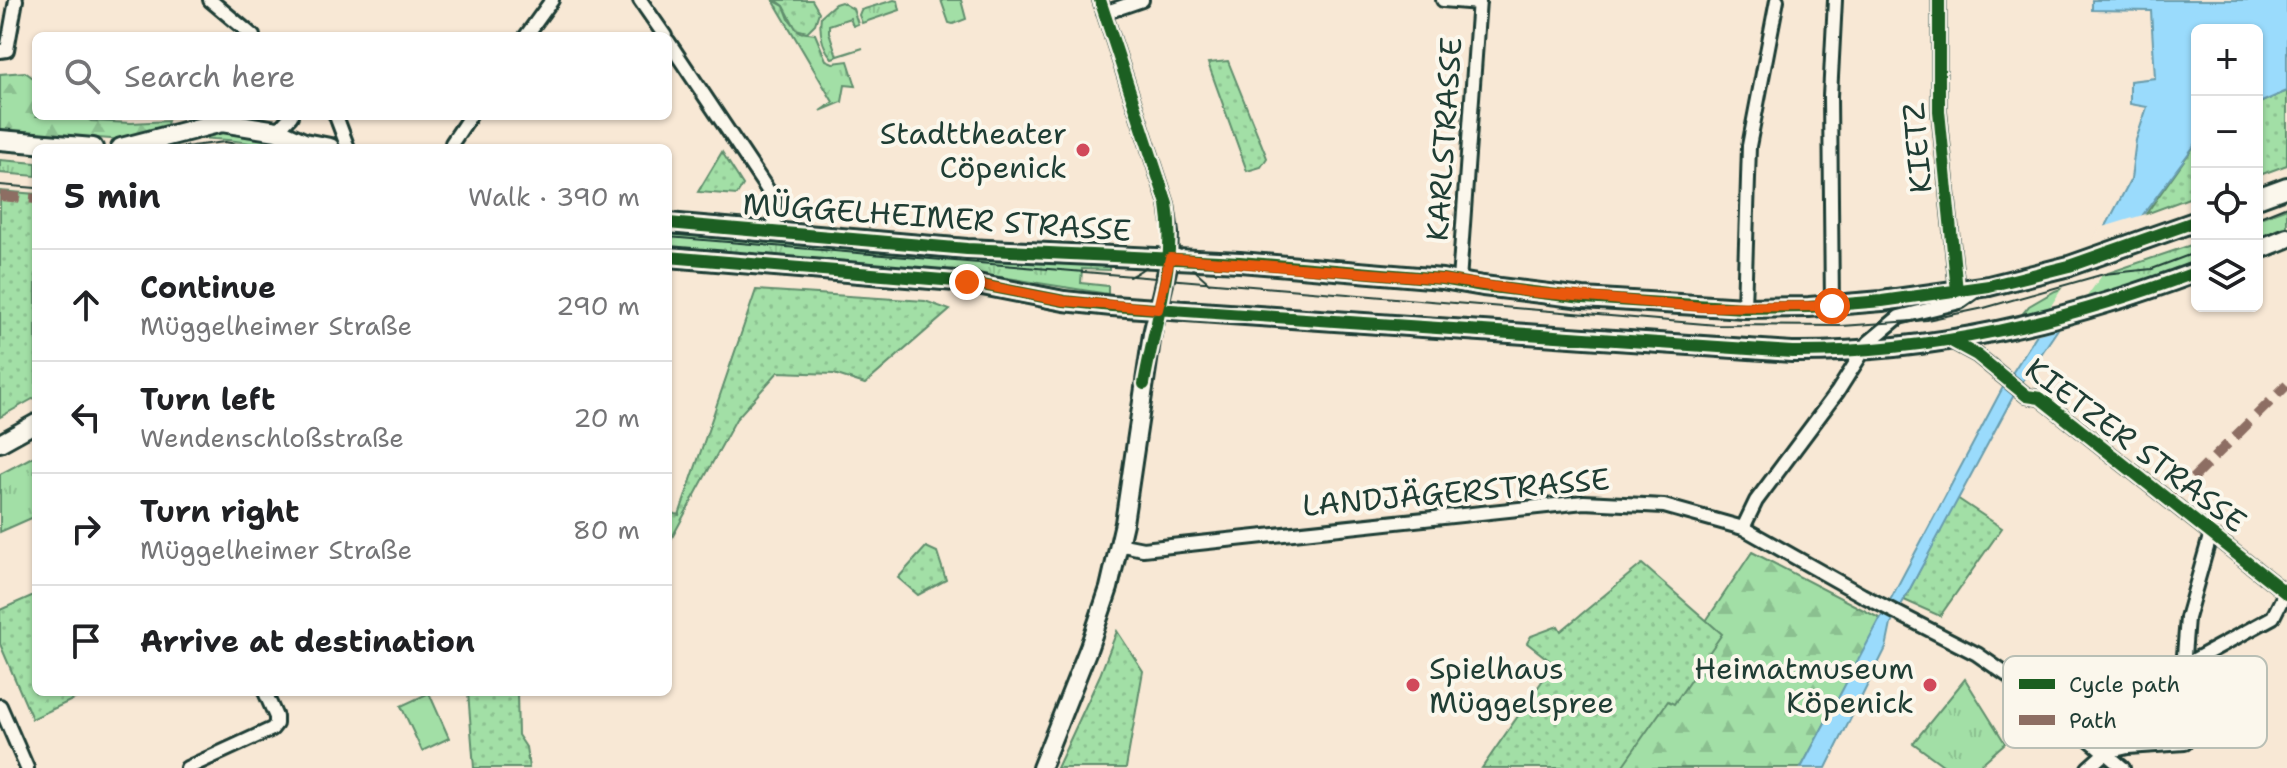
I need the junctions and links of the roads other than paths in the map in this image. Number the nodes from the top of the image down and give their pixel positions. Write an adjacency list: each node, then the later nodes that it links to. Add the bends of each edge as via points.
1 (16, 0): 16 (street, via 10,43)
2 (210, 0): 12 (street)
3 (552, 0): 13 (street)
4 (640, 0): 14 (street)
5 (1142, 0): 11 (street)
6 (1443, 0): 10 (street)
7 (1777, 0): 43 (street, via 1749,146)
8 (1835, 0): 42 (street, via 1830,96)
9 (1939, 0): 41 (street, KIETZ, via 1939,111)
10 (1479, 1): 39 (street, KARLSTRASSE)
11 (1102, 6): 37 (street, via 1167,204)
12 (248, 32)
13 (529, 32)
14 (662, 32)
15 (672, 47): 33 (street, via 775,201)
16 (0, 51)
17 (287, 120): 20 (street)
18 (338, 120): 26 (street)
19 (467, 120): 22 (street)
20 (277, 131): 24 (main road, via 222,122); 25 (main road)
21 (0, 140): 23 (main road)
22 (452, 143)
23 (46, 144)
24 (137, 144)
25 (309, 144)
26 (346, 144)
27 (0, 151): 28 (main road)
28 (32, 154)
29 (2287, 187): 30 (main road)
30 (2263, 196)
31 (672, 223): 33 (main road, MÜGGELHEIMER STRASSE)
32 (2191, 223): 40 (main road, MÜGGELHEIMER STRASSE, via 2069,266)
33 (774, 233): 37 (main road, MÜGGELHEIMER STRASSE)
34 (2287, 238): 35 (main road)
35 (2263, 248)
36 (672, 257): 44 (main road, MÜGGELHEIMER STRASSE, via 967,282 1064,301)
37 (1170, 258): 39 (main road, MÜGGELHEIMER STRASSE); 44 (street)
38 (2191, 274): 45 (main road, MÜGGELHEIMER STRASSE, via 2078,313)
39 (1459, 281): 43 (main road, MÜGGELHEIMER STRASSE, via 1583,298)
40 (1981, 287): 41 (main road, MÜGGELHEIMER STRASSE); 46 (street, MÜGGELHEIMER STRASSE, via 1960,302 1899,317)
41 (1957, 291): 42 (main road, MÜGGELHEIMER STRASSE)
42 (1832, 306): 43 (main road, MÜGGELHEIMER STRASSE)
43 (1744, 308)
44 (1158, 309): 46 (main road, MÜGGELHEIMER STRASSE, via 1745,351); 51 (street)
45 (1951, 341): 46 (main road, MÜGGELHEIMER STRASSE); 50 (street, KIETZER STRASSE, via 2027,396 2041,399)
46 (1863, 351): 49 (street, via 1756,501)
47 (32, 425): 48 (street)
48 (0, 443)
49 (1743, 528): 51 (street, LANDJÄGERSTRASSE, via 1664,506 1584,502 1143,549); 55 (street, LANDJÄGERSTRASSE)
50 (2211, 533): 52 (street, KIETZER STRASSE); 53 (street, via 2188,610)
51 (1118, 544): 63 (street, via 1101,612)
52 (2286, 594): 54 (street, via 2273,617)
53 (2184, 656)
54 (2201, 656)
55 (2003, 670)
56 (267, 696): 62 (street, via 276,717 272,729)
57 (0, 706): 61 (street)
58 (2101, 748): 60 (street, LANDJÄGERSTRASSE)
59 (2124, 748): 60 (street)
60 (2106, 752): 64 (street); 65 (street, LANDJÄGERSTRASSE)
61 (27, 768)
62 (187, 768)
63 (1041, 768)
64 (2088, 768)
65 (2123, 768)

